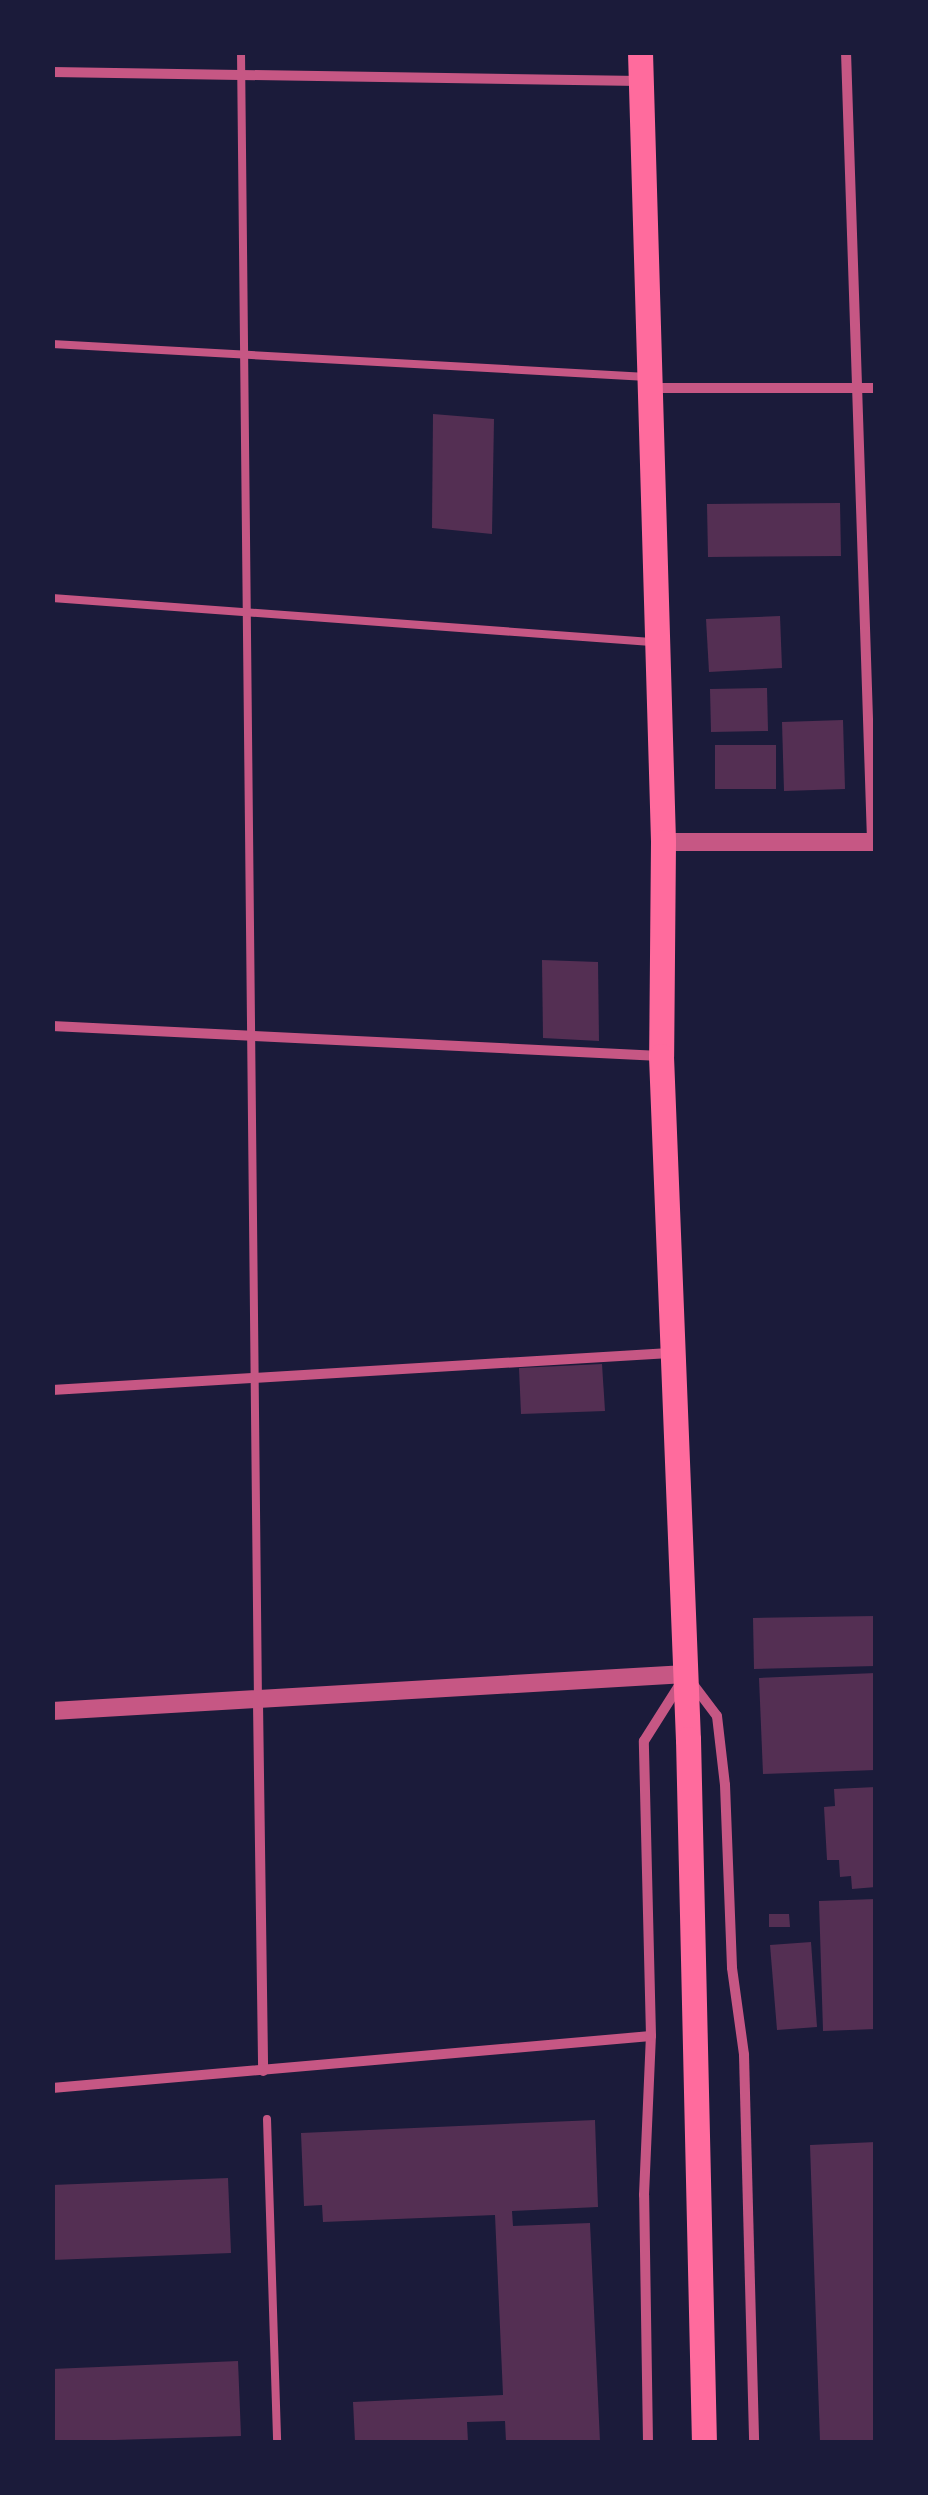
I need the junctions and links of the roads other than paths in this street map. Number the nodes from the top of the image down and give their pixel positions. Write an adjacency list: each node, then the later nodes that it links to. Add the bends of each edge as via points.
1 (242, 52): 5 (lane)
2 (640, 52): 6 (main road)
3 (846, 52): 10 (street)
4 (52, 72): 5 (street)
5 (242, 72): 6 (street); 8 (lane)
6 (640, 82): 9 (main road)
7 (52, 344): 8 (lane)
8 (246, 350): 9 (lane); 13 (lane)
9 (649, 382): 10 (street); 14 (main road)
10 (855, 388): 11 (street); 16 (street)
11 (876, 388)
12 (52, 598): 13 (lane)
13 (244, 612): 14 (lane); 18 (lane)
14 (654, 642): 15 (main road)
15 (663, 842): 16 (street); 19 (main road)
16 (874, 842)
17 (52, 1026): 18 (street)
18 (252, 1036): 19 (street); 21 (lane)
19 (661, 1056): 20 (main road)
20 (671, 1353): 21 (street); 23 (main road)
21 (255, 1378): 22 (street); 24 (lane)
22 (52, 1390)
23 (686, 1674): 24 (street); 26 (street, via 644,1741); 32 (main road); 33 (street, via 717,1716 725,1785 732,1968 744,2055)
24 (258, 1702): 25 (street); 27 (street)
25 (52, 1712)
26 (652, 2036): 27 (street); 31 (street, via 644,2195)
27 (263, 2070): 28 (street)
28 (52, 2088)
29 (267, 2119): 30 (lane)
30 (277, 2442)
31 (648, 2442)
32 (704, 2442)
33 (754, 2442)

